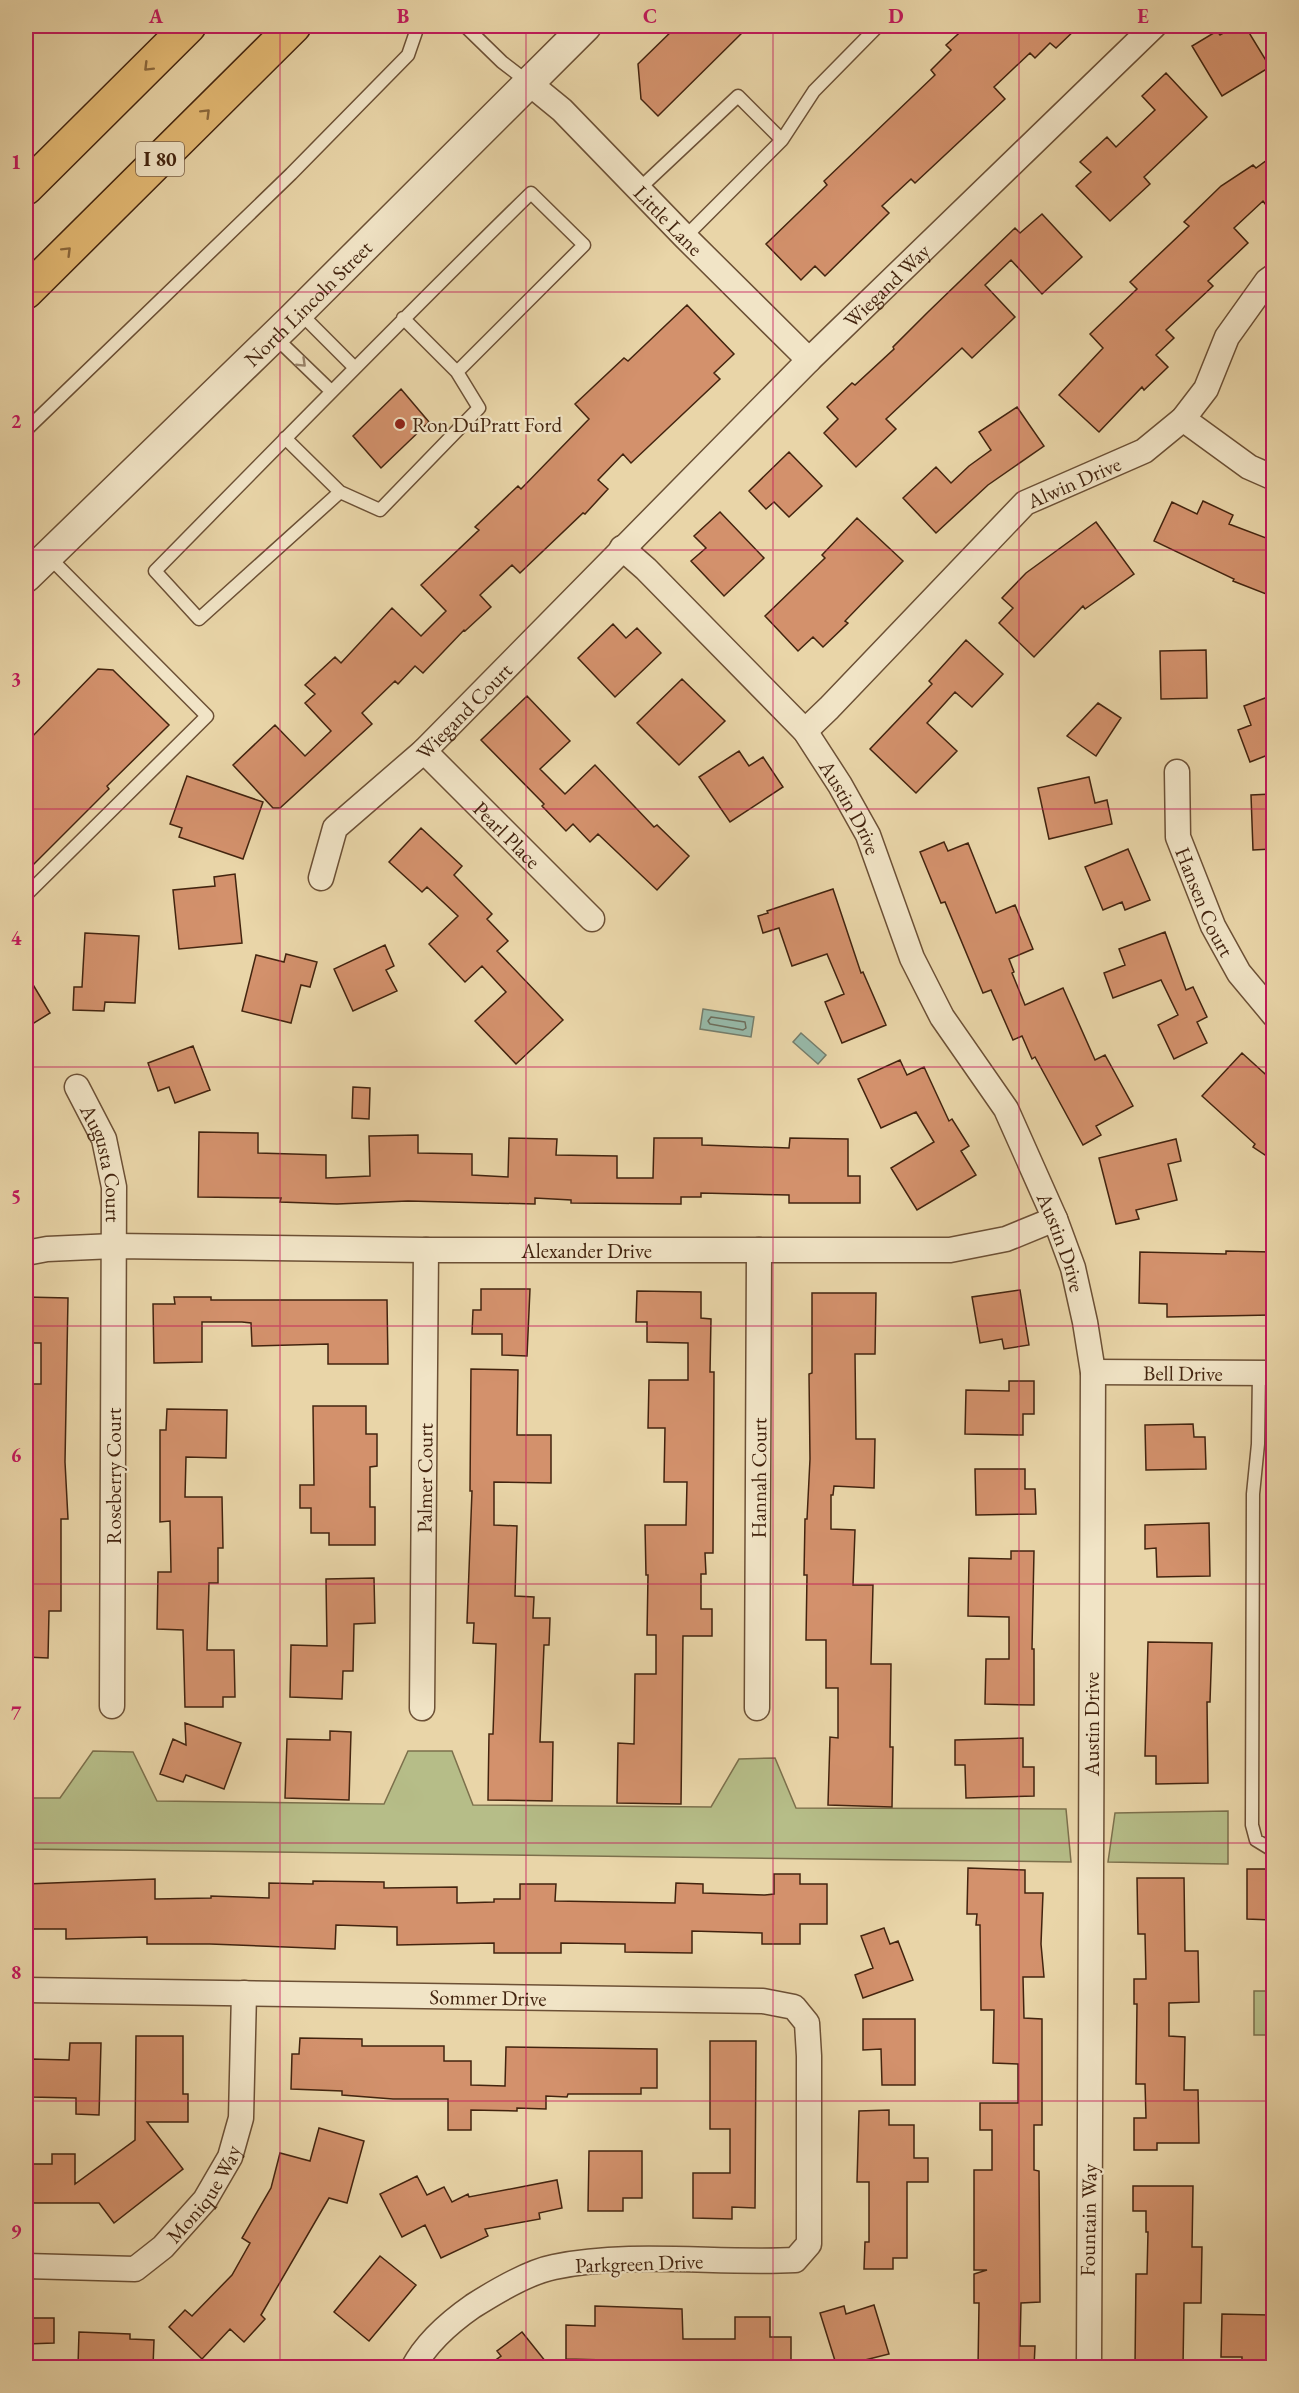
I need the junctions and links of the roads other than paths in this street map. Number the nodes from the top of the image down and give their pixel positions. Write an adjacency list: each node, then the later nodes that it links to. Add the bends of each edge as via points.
1 (189, 26): 10 (highway, one-way to 10)
2 (294, 26): 14 (highway, I 80, one-way to 2)
3 (418, 26): 23 (lane, via 408,55)
4 (465, 26): 8 (lane)
5 (586, 26): 8 (street, North Lincoln Street)
6 (878, 26): 9 (lane, via 814,91)
7 (1154, 26): 18 (street, Wiegand Way)
8 (529, 83): 11 (street, Little Lane, via 562,110); 15 (street, North Lincoln Street)
9 (782, 140): 11 (lane, via 738,96); 12 (lane)
10 (26, 188)
11 (640, 188): 12 (street, Little Lane)
12 (685, 237): 18 (street, Little Lane)
13 (1274, 276): 22 (street, Alwin Drive, via 1227,337 1206,389)
14 (26, 292)
15 (299, 312): 17 (street, North Lincoln Street); 19 (lane)
16 (403, 318): 19 (lane); 20 (lane); 20 (lane, via 531,193 584,245)
17 (274, 336): 21 (lane, one-way to 21); 28 (street, North Lincoln Street)
18 (809, 360): 27 (street, Wiegand Way)
19 (354, 367): 21 (lane)
20 (457, 372): 26 (lane, via 479,408 380,510)
21 (331, 391): 24 (lane)
22 (1183, 420): 25 (street, via 1249,467); 30 (street, Alwin Drive, via 1144,451 1025,503)
23 (26, 430)
24 (285, 438): 26 (lane); 26 (lane, via 155,571 198,619)
25 (1274, 478)
26 (339, 492)
27 (621, 548): 30 (street, Austin Drive); 31 (street, Wiegand Court)
28 (47, 555): 29 (street, North Lincoln Street); 34 (lane, via 207,716)
29 (26, 577)
30 (805, 731): 38 (street, Austin Drive, via 868,835 912,958 942,1017 1006,1109)
31 (423, 751): 33 (street, Wiegand Court, via 335,828); 35 (street, Pearl Place)
32 (1177, 772): 36 (street, Hansen Court, via 1178,837 1213,926 1239,973)
33 (321, 878)
34 (26, 895)
35 (592, 919)
36 (1274, 1015)
37 (77, 1087): 39 (street, Augusta Court, via 104,1139 114,1187)
38 (1056, 1220): 41 (street, Alexander Drive, via 1006,1239 950,1250); 43 (street, Austin Drive, via 1073,1268)
39 (114, 1246): 40 (street, Alexander Drive); 42 (street, Alexander Drive); 45 (street, Roseberry Court)
40 (426, 1250): 41 (street, Alexander Drive); 46 (street, Palmer Court)
41 (759, 1250): 47 (street, Hannah Court)
42 (26, 1253)
43 (1093, 1372): 44 (street, Bell Drive); 51 (street, Austin Drive)
44 (1266, 1373): 48 (lane, via 1253,1494 1252,1825 1256,1840)
45 (112, 1706)
46 (422, 1708)
47 (757, 1708)
48 (1274, 1851)
49 (26, 1990): 50 (street, Sommer Drive)
50 (244, 1994): 52 (street, Sommer Drive, via 763,2001 794,2007 807,2023); 53 (street, Monique Way, via 241,2118 230,2157 205,2200 164,2247 135,2269)
51 (1090, 2072): 55 (street, Fountain Way)
52 (808, 2157): 54 (street, Parkgreen Drive, via 808,2244 795,2260 616,2260 552,2267 499,2289 451,2321)
53 (26, 2266)
54 (413, 2367)
55 (1089, 2367)

